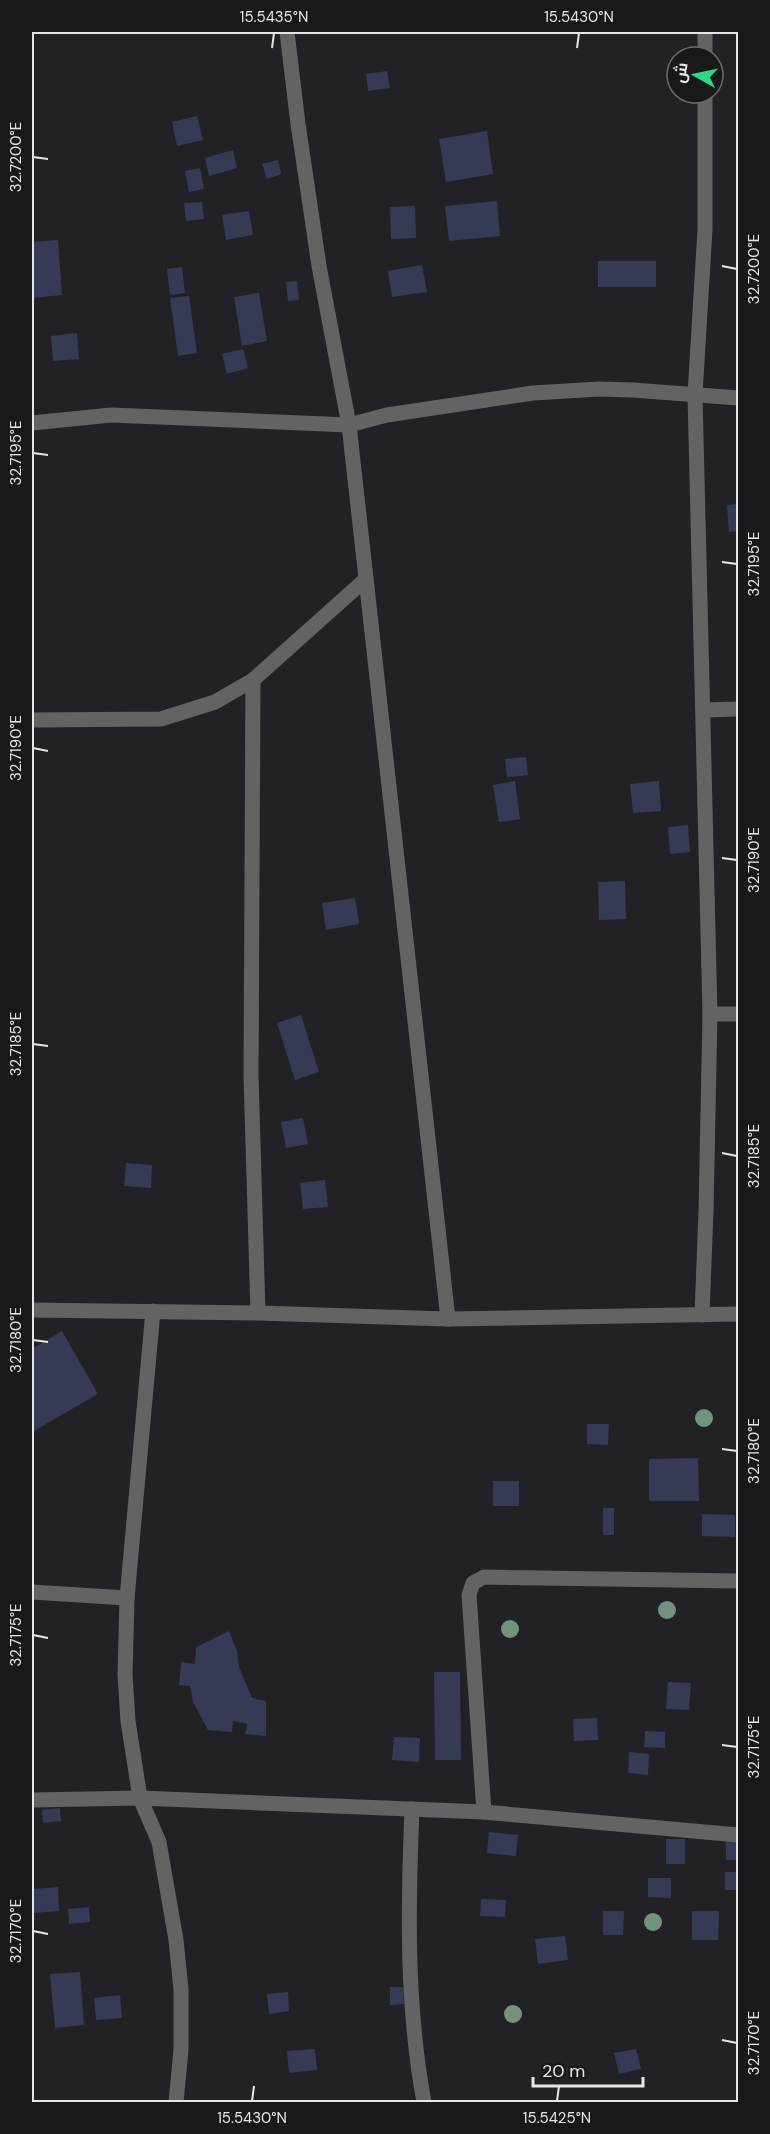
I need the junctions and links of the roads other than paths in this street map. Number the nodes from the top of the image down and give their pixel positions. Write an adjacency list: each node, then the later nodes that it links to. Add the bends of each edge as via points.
1 (287, 32): 6 (street, via 319,266)
2 (705, 105): 3 (street, via 705,229)
3 (695, 395): 4 (street); 6 (street, via 599,389 533,393 387,415); 10 (street)
4 (738, 398)
5 (32, 423): 6 (street, via 111,416)
6 (349, 425): 7 (street)
7 (366, 579): 8 (street); 19 (street)
8 (253, 680): 11 (street, via 215,702 161,719); 16 (street, via 251,1076)
9 (738, 709): 10 (street)
10 (704, 710): 12 (street)
11 (32, 720)
12 (710, 1014): 13 (street); 18 (street)
13 (738, 1014)
14 (32, 1310): 15 (street)
15 (153, 1311): 16 (street); 22 (street)
16 (258, 1313): 19 (street)
17 (738, 1314): 18 (street)
18 (702, 1315): 19 (street)
19 (448, 1319)
20 (738, 1581): 26 (street, via 484,1577 473,1583 469,1595)
21 (32, 1592): 22 (street)
22 (127, 1598): 23 (street, via 125,1675)
23 (140, 1798): 24 (street); 25 (street); 28 (street, via 159,1842 176,1940 181,2050)
24 (32, 1800)
25 (412, 1809): 26 (street); 29 (street, via 410,1982)
26 (484, 1812): 27 (street)
27 (738, 1835)
28 (177, 2103)
29 (424, 2103)

